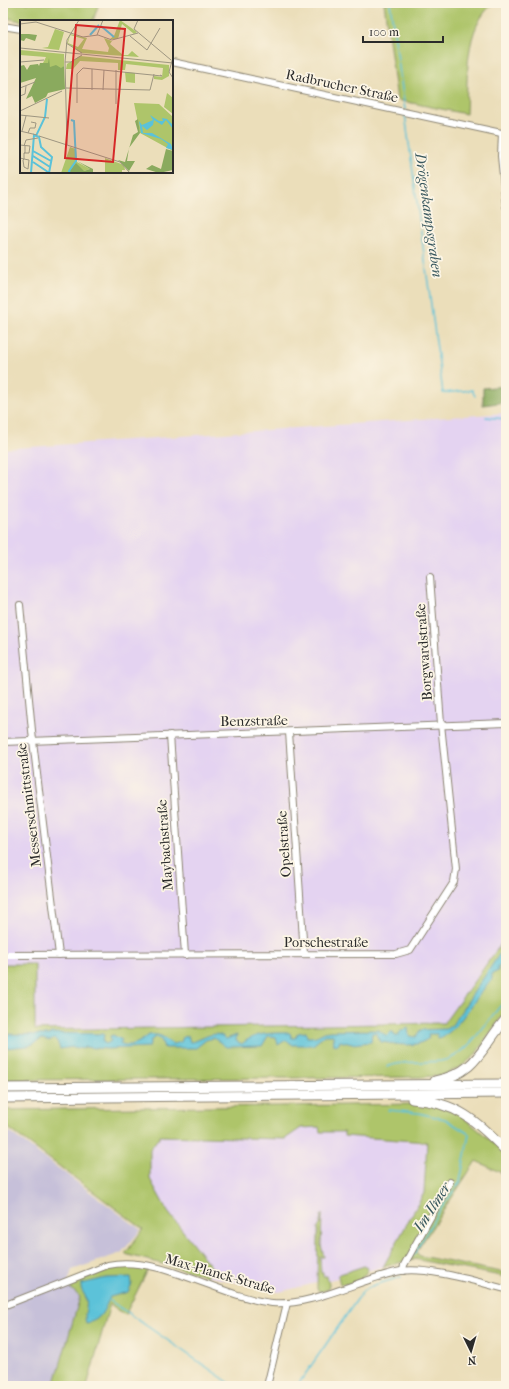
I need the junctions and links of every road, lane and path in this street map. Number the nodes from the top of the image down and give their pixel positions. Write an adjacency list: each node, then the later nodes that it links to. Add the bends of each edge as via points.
1 (3, 26): 2 (street)
2 (20, 30)
3 (173, 62): 4 (street, Radbrucher Straße)
4 (504, 134): 5 (street, via 500,156)
5 (506, 206)
6 (430, 577): 9 (street, Borgwardstraße)
7 (20, 605): 12 (street, Messerschmittstraße)
8 (506, 723): 9 (street, Benzstraße)
9 (441, 724): 10 (street, Benzstraße); 14 (street, Porschestraße, via 456,869 454,882 410,950 396,954)
10 (289, 732): 11 (street, Benzstraße); 14 (street, Opelstraße)
11 (170, 735): 12 (street, Benzstraße); 17 (street, Maybachstraße)
12 (33, 741): 13 (street, Benzstraße); 16 (street, Messerschmittstraße)
13 (3, 742)
14 (304, 954): 17 (street, Porschestraße)
15 (3, 955): 16 (street, Porschestraße)
16 (59, 955): 17 (street, Porschestraße)
17 (185, 955)
18 (506, 1019): 20 (highway, via 481,1054 466,1069 442,1080)
19 (506, 1084): 20 (highway)
20 (416, 1085): 21 (highway)
21 (3, 1088)
22 (506, 1093): 23 (highway)
23 (359, 1095): 24 (highway); 25 (highway, via 421,1100 449,1106 473,1119)
24 (3, 1098)
25 (506, 1151)
26 (450, 1182): 27 (street)
27 (403, 1271): 28 (street, Max-Planck-Straße, via 428,1272); 29 (street, Max-Planck-Straße)
28 (506, 1289)
29 (287, 1303): 30 (street, Max-Planck-Straße, via 260,1300 144,1264 122,1262 108,1265); 31 (street)
30 (3, 1306)
31 (268, 1386)

